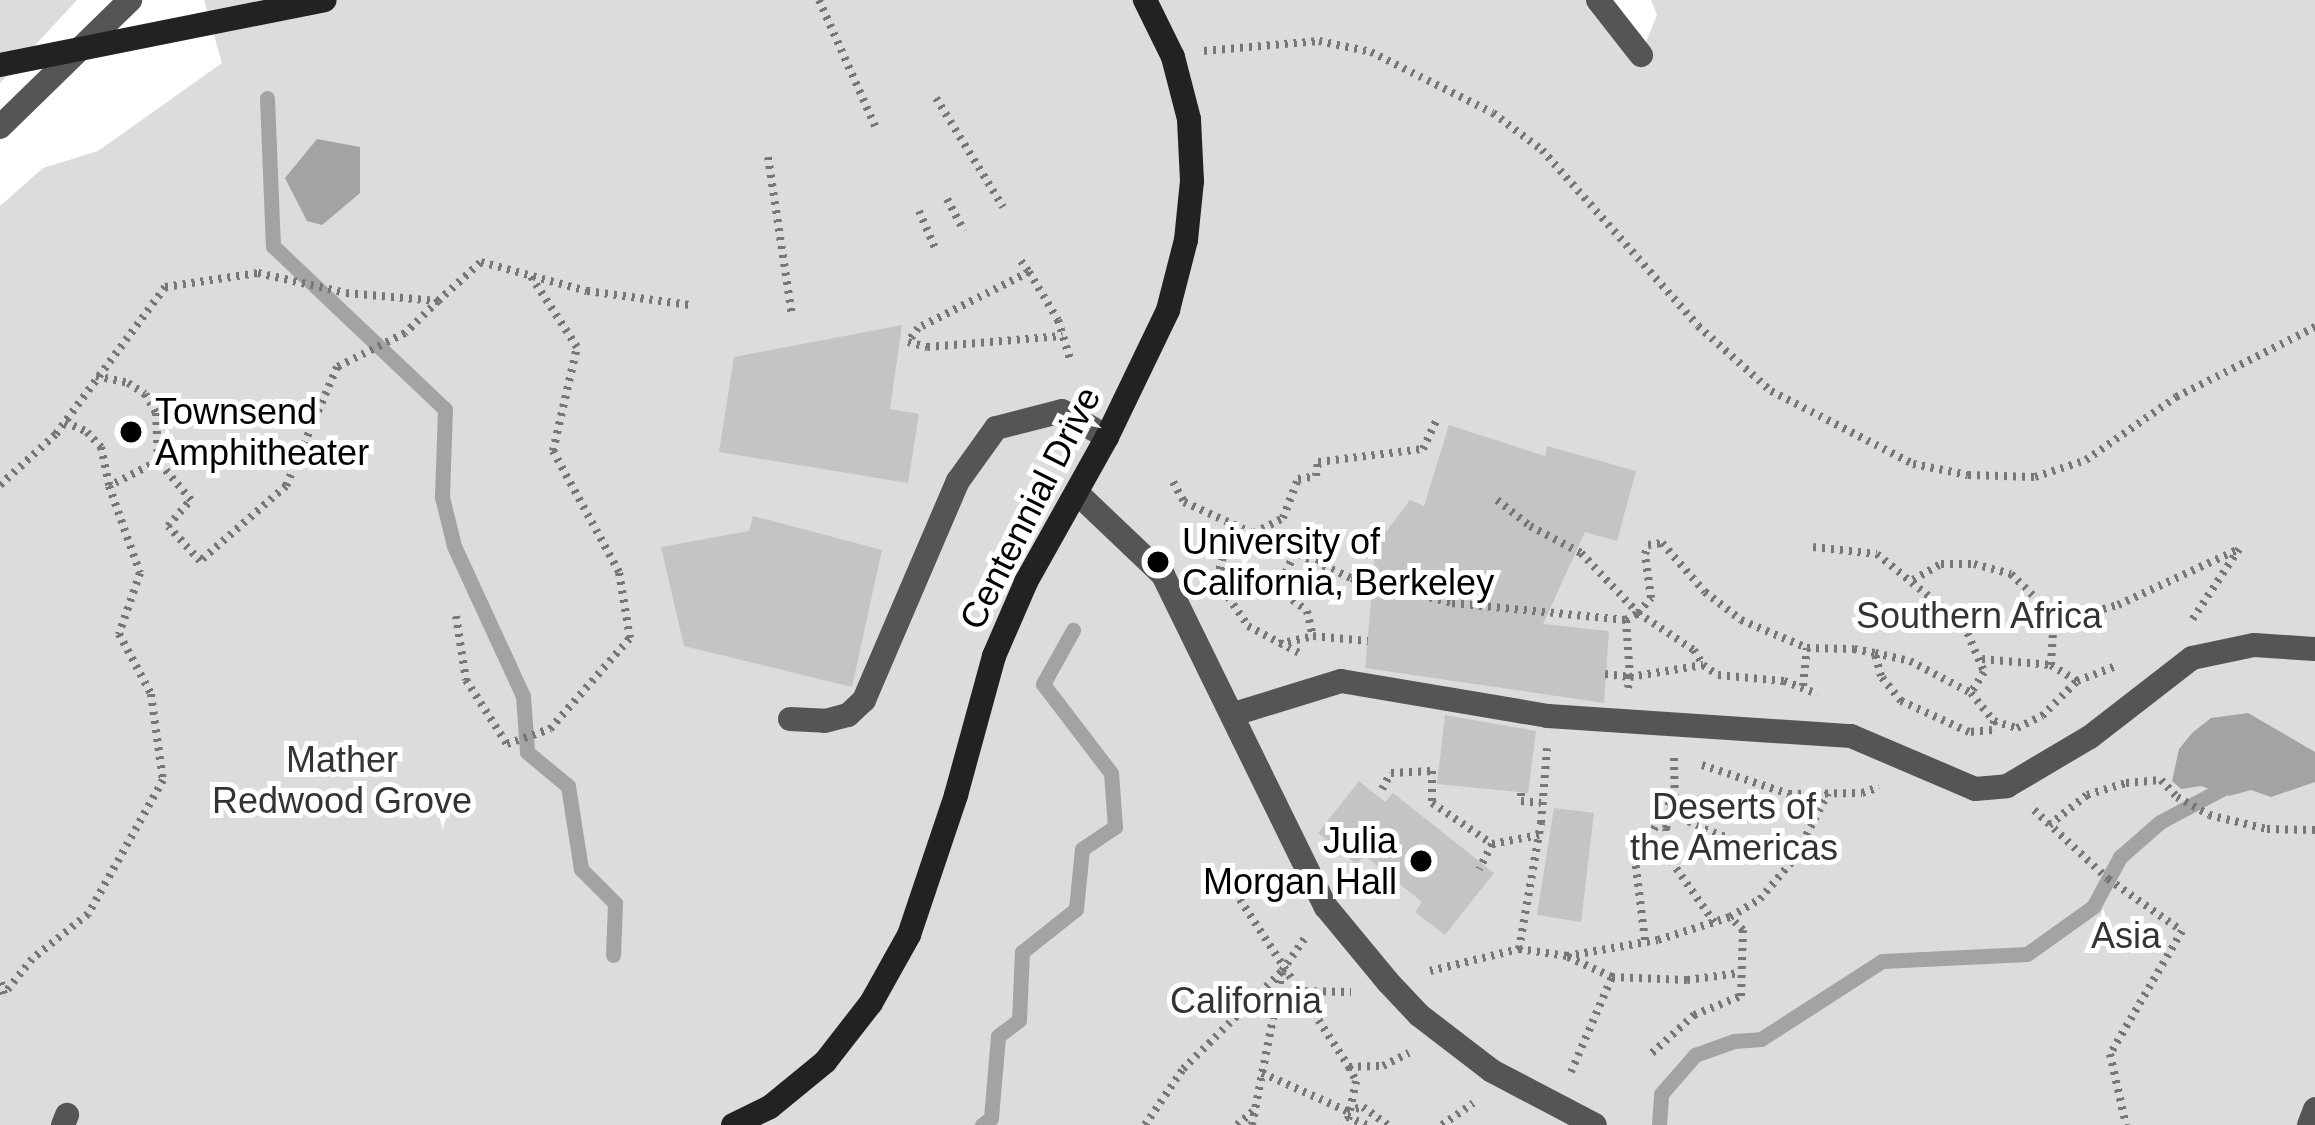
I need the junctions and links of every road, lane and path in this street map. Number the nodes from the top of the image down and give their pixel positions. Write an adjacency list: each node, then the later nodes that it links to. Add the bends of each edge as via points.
1 (130, 0): 11 (lane)
2 (325, 0): 8 (street, bridge)
3 (819, 0): 10 (path)
4 (1145, 0): 7 (street, Centennial Drive)
5 (1598, 0): 6 (lane)
6 (1641, 55)
7 (1173, 57): 24 (path, via 1319,41 1371,52 1493,112 1542,150 1698,326 1772,391 1912,464 2035,477 2086,460 2176,397); 30 (street, Centennial Drive, via 1189,119 1186,240 1168,310)
8 (0, 65)
9 (935, 98): 14 (path)
10 (875, 126)
11 (0, 127)
12 (768, 157): 23 (path)
13 (946, 199): 16 (path)
14 (1004, 207)
15 (919, 212): 17 (path)
16 (964, 231)
17 (935, 248)
18 (1021, 261): 19 (path)
19 (1029, 272): 25 (path); 25 (path, via 918,328 908,342)
20 (530, 275): 21 (path, via 481,262); 22 (path); 45 (path, via 577,347 553,452 619,572 630,638 550,729 507,744 466,680)
21 (438, 302): 27 (path, via 258,273 165,287); 31 (path, via 399,336 337,367 286,486 200,561 168,526 191,500)
22 (690, 305)
23 (792, 314)
24 (2315, 327)
25 (1063, 336): 26 (path)
26 (1072, 362)
27 (96, 376): 29 (path); 31 (path, via 145,394 156,413)
28 (1438, 419): 38 (path, via 1423,449 1318,462 1316,476 1298,478 1282,518)
29 (65, 422): 33 (path); 34 (path, via 101,447)
30 (1107, 437): 35 (street, Centennial Drive); 65 (lane, via 1062,411 996,428 958,481 864,700 825,721)
31 (158, 461): 34 (path)
32 (1173, 482): 37 (path, via 1184,502)
33 (0, 485)
34 (109, 486): 88 (path, via 140,574 119,634 151,694 163,780 88,914 32,959 4,994)
35 (1077, 493): 63 (lane, via 1163,575); 98 (street, Centennial Drive, via 994,656 909,935 872,1003 825,1062 770,1107)
36 (1497, 500): 44 (path, via 1581,553)
37 (1232, 523): 38 (path); 41 (path)
38 (1252, 534): 40 (path)
39 (1813, 547): 42 (path, via 1877,554)
40 (1295, 553): 43 (path); 47 (path, via 1351,578 1438,600)
41 (1219, 571): 43 (path); 51 (path, via 1248,626)
42 (1913, 580): 46 (path, via 1941,564 1974,564 2011,574); 55 (path, via 1964,625)
43 (1278, 589): 48 (path, via 1307,611)
44 (1638, 613): 47 (path); 52 (path, via 1651,598 1648,544 1662,543 1742,620); 56 (path, via 1694,650)
45 (456, 616)
46 (2054, 616): 49 (path, via 2098,613 2239,549); 57 (path)
47 (1626, 620): 58 (path, via 1630,677)
48 (1312, 636): 50 (path); 51 (path)
49 (2180, 639)
50 (1367, 641)
51 (1277, 644): 59 (path, via 1316,659)
52 (1808, 649): 54 (path); 61 (path)
53 (2315, 650): 67 (lane, via 2254,645 2192,658 2090,737)
54 (1875, 653): 62 (path, via 1910,661); 62 (path, via 1901,701 1969,732 1992,730 1994,721)
55 (1981, 659): 57 (path); 62 (path, via 1984,672)
56 (1703, 665)
57 (2051, 665): 60 (path)
58 (1605, 674)
59 (1341, 681): 63 (lane); 64 (lane)
60 (2077, 682)
61 (1803, 686)
62 (1971, 693)
63 (1234, 714): 80 (lane)
64 (1548, 716): 66 (lane, via 1851,736); 72 (path)
65 (790, 718)
66 (1932, 769): 67 (lane, via 1975,790); 70 (path, via 1862,793)
67 (2007, 786): 73 (path)
68 (1382, 790): 76 (path, via 1391,773 1432,771 1432,803)
69 (1521, 793): 72 (path, via 1521,801)
70 (1828, 793): 71 (path, via 1760,788 1698,764 1674,745); 77 (path)
71 (1675, 795): 77 (path, via 1675,811 1696,826 1742,843); 82 (path, via 1666,828 1671,861); 83 (path, via 1636,860)
72 (1541, 803): 75 (path)
73 (2049, 825): 74 (path, via 2087,795 2161,780 2209,815); 104 (path, via 2182,931 2110,1054)
74 (2315, 830)
75 (1539, 835): 76 (path); 84 (path, via 1519,949)
76 (1492, 844): 78 (path)
77 (1800, 849): 81 (path, via 1760,899)
78 (1479, 868)
79 (1235, 892): 85 (path)
80 (1326, 907): 85 (path); 89 (lane)
81 (1730, 917): 82 (path); 86 (path, via 1743,931)
82 (1714, 923): 83 (path)
83 (1645, 940): 84 (path)
84 (1567, 956): 87 (path)
85 (1282, 971): 92 (path); 93 (path); 99 (path, via 1183,1069)
86 (1740, 973): 87 (path); 91 (path, via 1742,996 1694,1015)
87 (1612, 976): 90 (path)
88 (0, 980)
89 (1430, 1024): 92 (path, via 1406,1056); 97 (lane, via 1492,1072)
90 (1586, 1033)
91 (1652, 1052)
92 (1349, 1067): 96 (path, via 1356,1082)
93 (1262, 1073): 94 (path); 96 (path)
94 (1257, 1108): 100 (path); 101 (path)
95 (2315, 1109): 105 (lane)
96 (1346, 1117): 102 (path); 103 (path, via 1363,1107)
97 (1589, 1122)
98 (733, 1125)
99 (1144, 1125)
100 (1238, 1125)
101 (1252, 1125)
102 (1367, 1125)
103 (1388, 1125)
104 (2126, 1125)
105 (2309, 1125)

